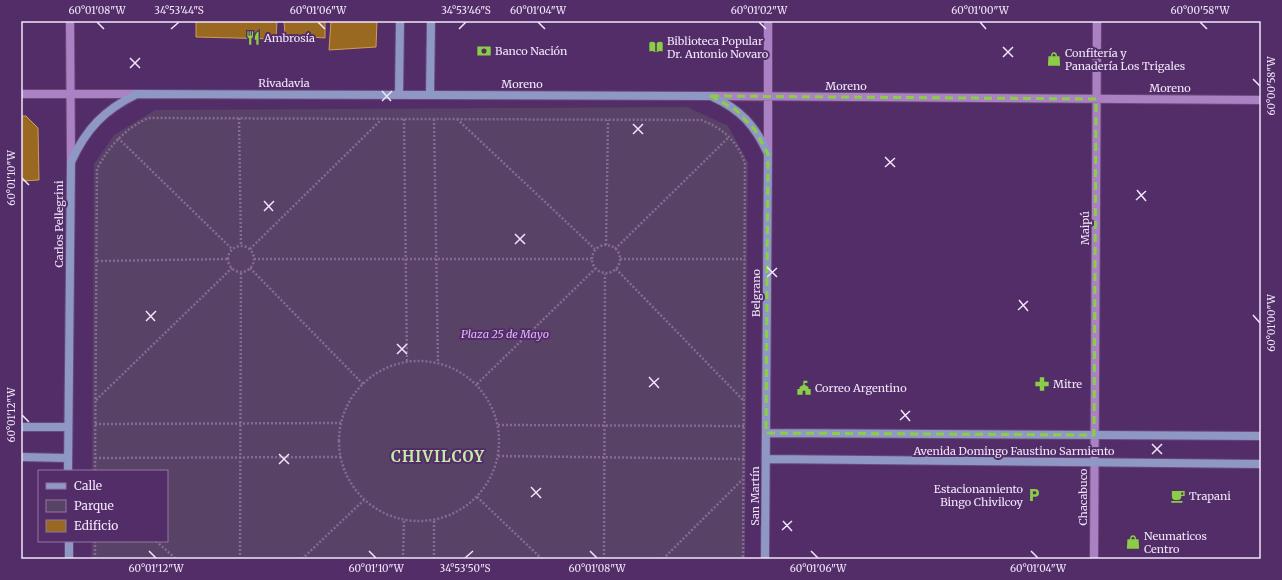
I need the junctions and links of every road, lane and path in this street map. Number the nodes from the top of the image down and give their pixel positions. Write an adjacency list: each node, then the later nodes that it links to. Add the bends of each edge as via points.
1 (70, 21): 8 (street, Carlos Pellegrini)
2 (400, 21): 9 (main road)
3 (431, 21): 10 (main road)
4 (768, 21): 12 (street, Belgrano)
5 (1097, 21): 13 (street, Maipú)
6 (21, 94): 8 (street, Rivadavia)
7 (137, 94): 8 (street, Rivadavia); 9 (main road, Rivadavia); 24 (main road, Rivadavia, via 109,110 97,121 77,147)
8 (70, 95): 24 (street, Carlos Pellegrini)
9 (399, 95): 10 (main road, Rivadavia)
10 (430, 95): 11 (main road, Moreno)
11 (711, 96): 12 (street, Moreno); 23 (main road, Belgrano, via 736,110 746,119 756,130)
12 (768, 97): 13 (street, Moreno); 23 (street, Belgrano)
13 (1096, 99): 14 (street, Moreno); 60 (street, Maipú)
14 (1261, 100)
15 (239, 118): 16 (path); 22 (path, via 148,118); 26 (path)
16 (383, 118): 17 (path); 30 (path)
17 (404, 118): 18 (path); 33 (path)
18 (434, 119): 19 (path); 34 (path)
19 (457, 119): 20 (path); 27 (path)
20 (608, 119): 21 (path, via 701,120); 25 (path)
21 (729, 137): 28 (path); 37 (path, via 745,163)
22 (118, 138): 29 (path); 38 (path, via 97,169)
23 (768, 154): 59 (main road, Belgrano)
24 (70, 162): 58 (main road, Carlos Pellegrini)
25 (606, 245): 27 (path); 28 (path)
26 (241, 246): 29 (path); 30 (path)
27 (595, 249): 35 (path)
28 (616, 249): 36 (path)
29 (232, 250): 31 (path)
30 (250, 250): 32 (path)
31 (228, 259): 38 (path); 39 (path)
32 (254, 259): 33 (path); 40 (path)
33 (406, 259): 34 (path); 45 (path)
34 (436, 259): 35 (path); 46 (path)
35 (591, 259): 41 (path)
36 (620, 259): 37 (path); 42 (path)
37 (745, 259): 50 (path)
38 (97, 261): 49 (path)
39 (232, 268): 43 (path); 49 (path)
40 (250, 268): 43 (path); 47 (path)
41 (595, 269): 44 (path); 48 (path)
42 (616, 269): 44 (path); 50 (path)
43 (241, 272): 51 (path)
44 (605, 274): 55 (path)
45 (407, 362): 46 (path); 47 (path, via 386,369)
46 (438, 363): 48 (path, via 465,375)
47 (363, 384): 52 (path, via 346,408)
48 (477, 384): 54 (path, via 494,410)
49 (96, 400): 53 (path)
50 (744, 401): 56 (path)
51 (240, 423): 52 (path); 53 (path); 64 (path)
52 (341, 423): 65 (path)
53 (95, 424): 68 (path)
54 (498, 425): 55 (path); 62 (path)
55 (604, 425): 56 (path); 66 (path)
56 (744, 426): 69 (path)
57 (21, 427): 58 (main road)
58 (68, 427): 67 (main road, Carlos Pellegrini)
59 (766, 433): 60 (main road, Avenida Domingo Faustino Sarmiento); 70 (main road, San Martín)
60 (1094, 435): 61 (main road, Avenida Domingo Faustino Sarmiento); 71 (street, Chacabuco)
61 (1261, 436)
62 (498, 456): 66 (path); 76 (path, via 487,485)
63 (21, 457): 67 (main road)
64 (240, 457): 65 (path); 68 (path); 86 (path)
65 (341, 457): 77 (path, via 345,473)
66 (604, 457): 69 (path); 91 (path)
67 (68, 458): 73 (main road, Carlos Pellegrini)
68 (95, 458): 74 (path)
69 (744, 460): 75 (path)
70 (766, 460): 71 (main road, Avenida Domingo Faustino Sarmiento); 94 (main road, San Martín)
71 (1094, 462): 72 (main road, Avenida Domingo Faustino Sarmiento); 95 (street, Chacabuco)
72 (1261, 464)
73 (68, 470)
74 (95, 470)
75 (743, 478): 92 (path); 93 (path)
76 (477, 497): 79 (path, via 450,516); 90 (path)
77 (364, 500): 78 (path, via 389,516); 87 (path)
78 (404, 520): 79 (path); 88 (path)
79 (434, 520): 89 (path)
80 (68, 542): 83 (main road)
81 (95, 542): 84 (path)
82 (157, 542): 85 (path)
83 (68, 559)
84 (95, 559)
85 (176, 559)
86 (240, 559)
87 (302, 559)
88 (403, 559)
89 (434, 559)
90 (542, 559)
91 (604, 559)
92 (663, 559)
93 (743, 559)
94 (765, 559)
95 (1094, 559)

